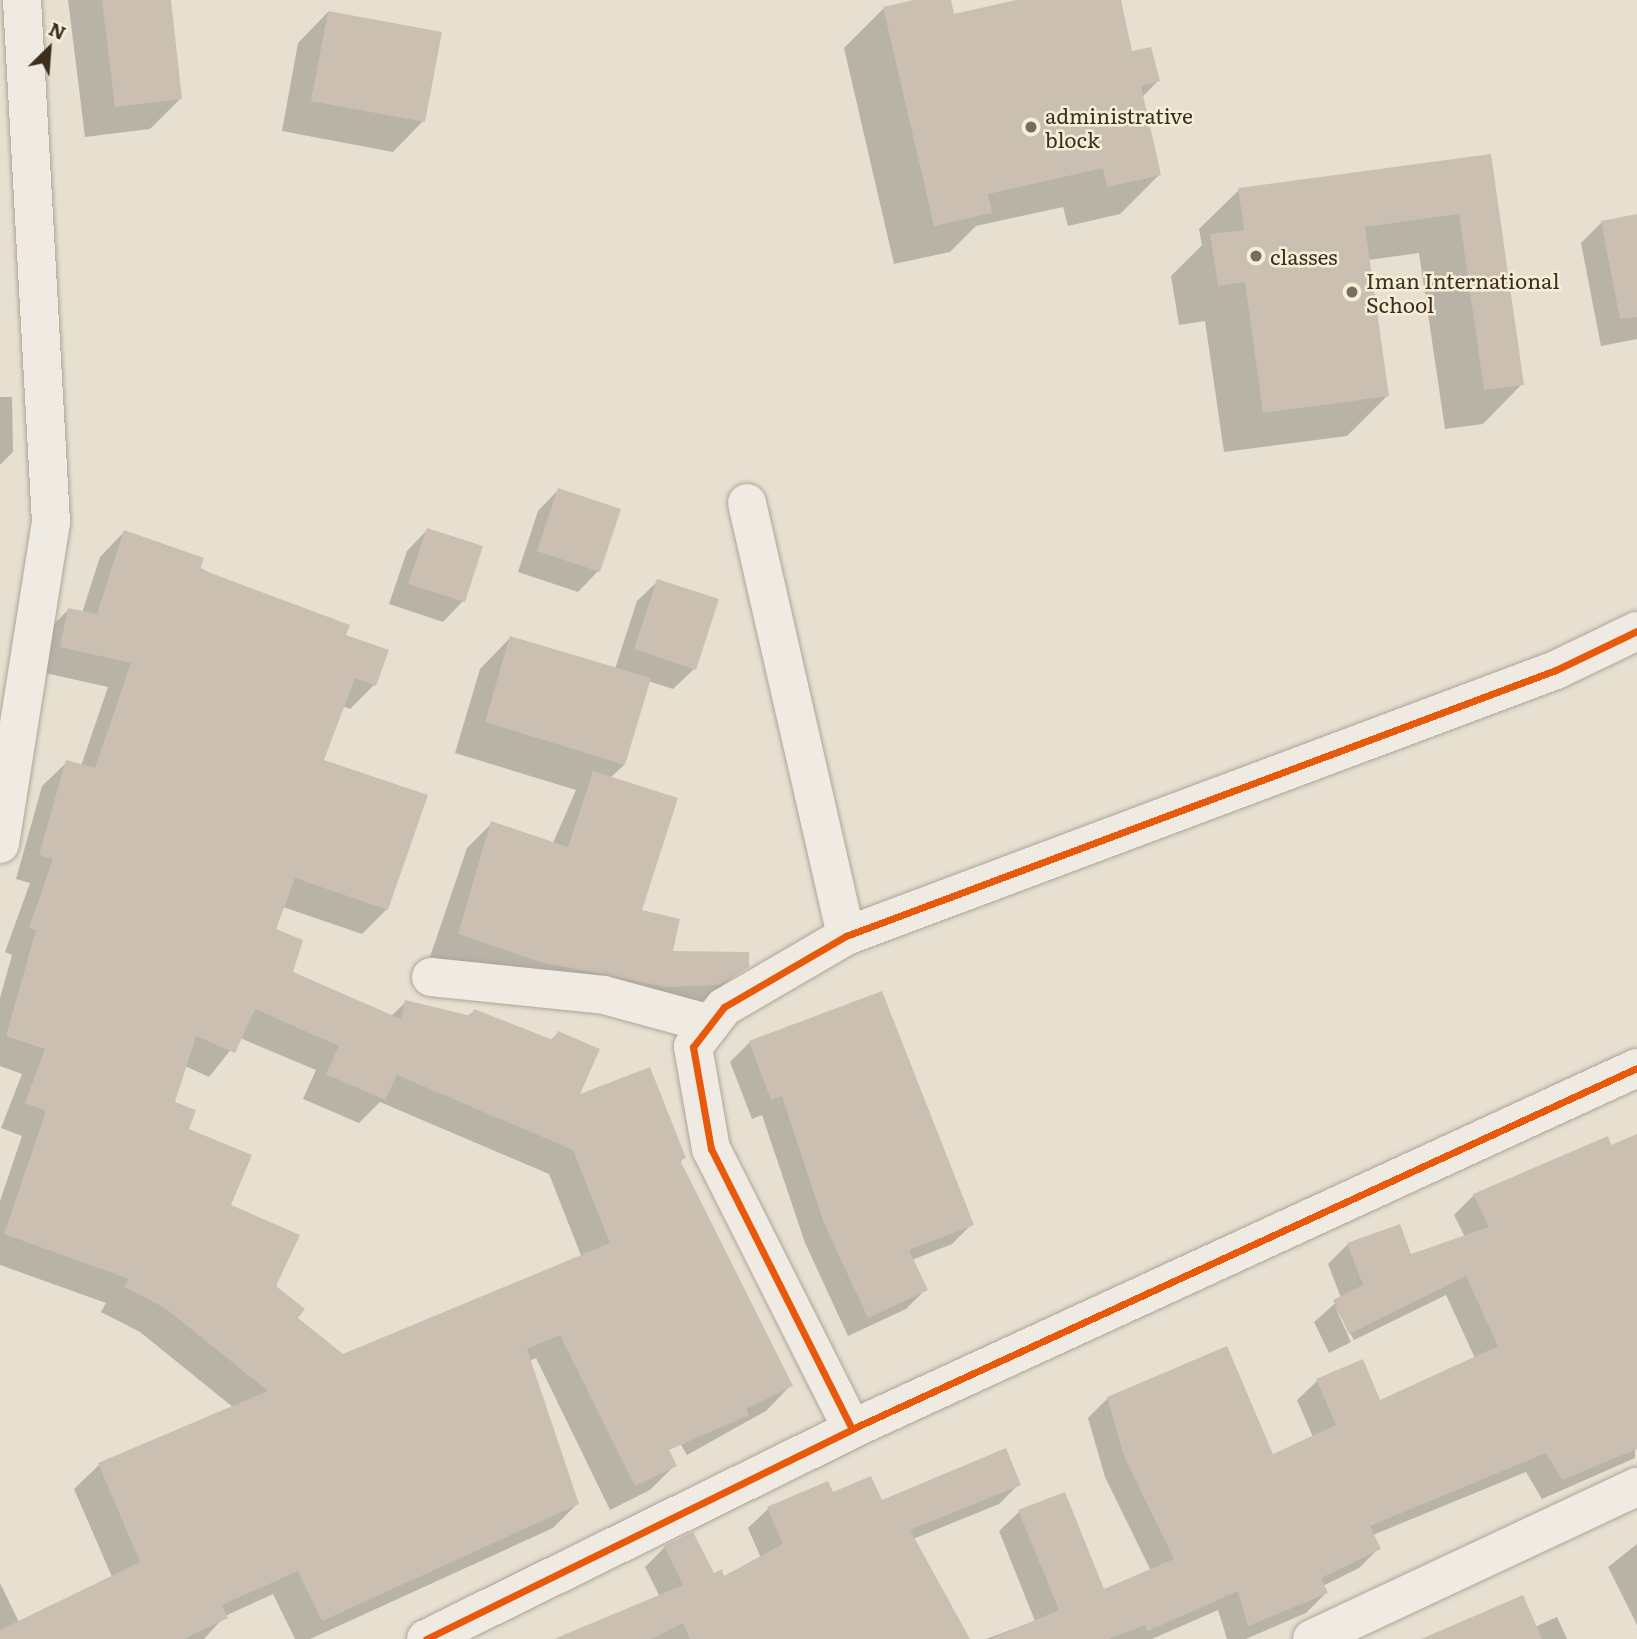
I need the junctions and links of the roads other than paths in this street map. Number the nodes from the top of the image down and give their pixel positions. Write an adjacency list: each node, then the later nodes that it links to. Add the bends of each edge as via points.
1 (22, 0): 4 (street, via 51,522)
2 (747, 503): 5 (street)
3 (1637, 631): 5 (street, via 1556,670)
4 (0, 844)
5 (846, 936): 7 (street, via 724,1007)
6 (431, 976): 7 (street, via 604,995)
7 (711, 1024): 9 (street, via 693,1047 711,1149)
8 (1637, 1068): 9 (street)
9 (852, 1429): 11 (street)
10 (1637, 1488): 12 (street)
11 (426, 1639)
12 (1312, 1639)

